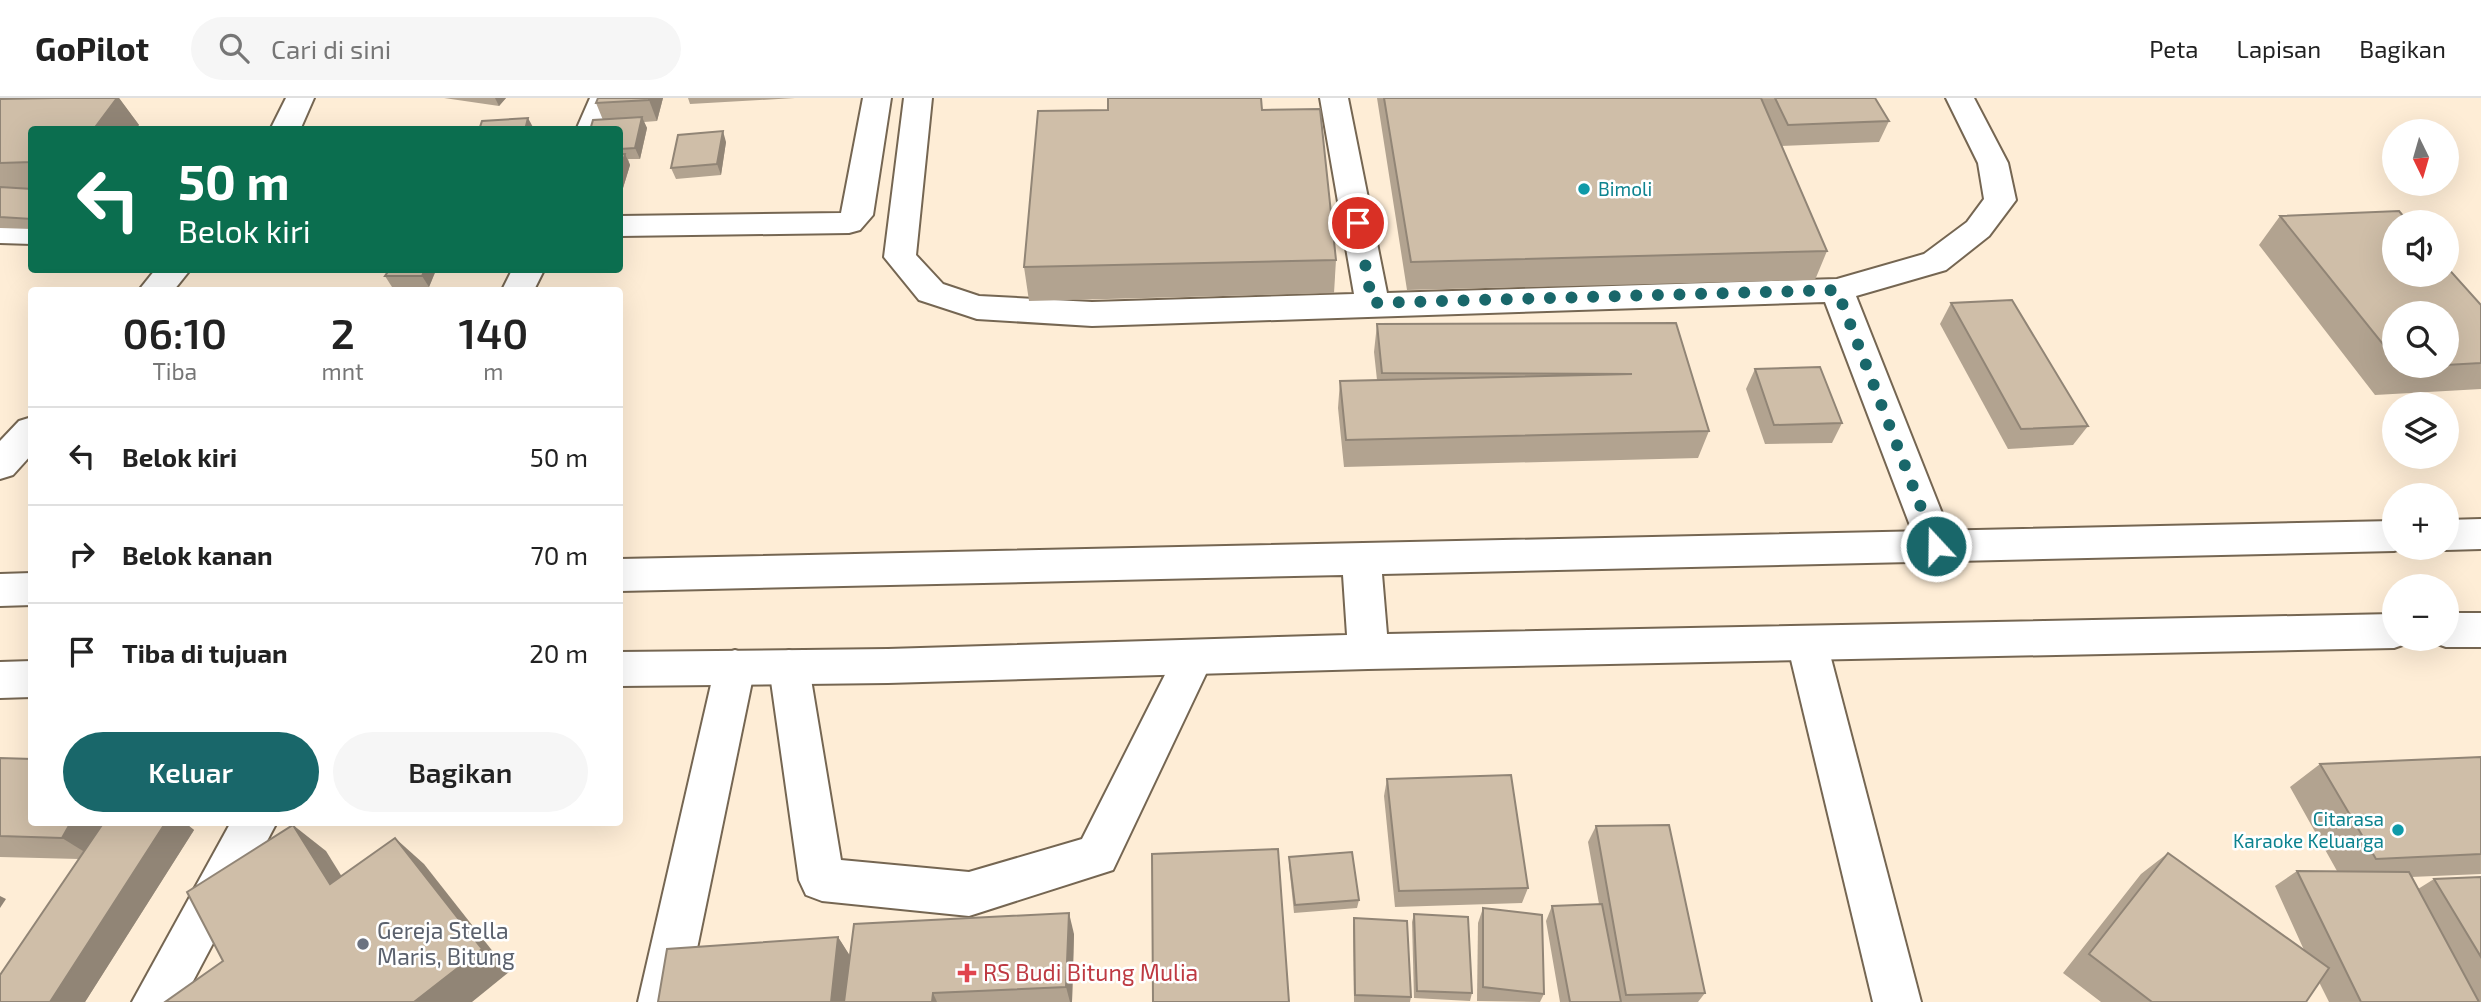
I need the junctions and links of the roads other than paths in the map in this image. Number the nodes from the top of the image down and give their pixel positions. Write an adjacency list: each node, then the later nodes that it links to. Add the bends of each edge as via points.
1 (300, 98): 7 (main road)
2 (604, 98): 8 (main road)
3 (877, 98): 9 (main road, via 857,215 849,223)
4 (918, 98): 15 (main road, via 900,257 931,292 977,307 1092,314)
5 (1334, 98): 15 (main road)
6 (1960, 98): 14 (main road, via 1993,163 2000,200 1978,229 1936,262)
7 (287, 126)
8 (592, 126)
9 (623, 226)
10 (0, 233): 11 (main road)
11 (28, 234)
12 (171, 273): 13 (main road)
13 (158, 287)
14 (1837, 290): 15 (main road); 21 (main road)
15 (1372, 303)
16 (28, 434): 17 (main road)
17 (0, 465)
18 (2481, 534): 19 (main road)
19 (2459, 535)
20 (2382, 536): 21 (main road)
21 (1936, 546): 22 (main road)
22 (1361, 559): 23 (main road); 30 (main road)
23 (623, 575)
24 (28, 589): 25 (main road)
25 (0, 590)
26 (2459, 630): 27 (main road)
27 (2481, 630)
28 (2382, 631): 29 (main road)
29 (1807, 643): 30 (main road); 40 (main road)
30 (1368, 652): 31 (main road)
31 (1194, 657): 33 (main road); 33 (main road, via 1097,855 969,894 822,880)
32 (735, 667): 33 (main road); 34 (main road); 39 (main road)
33 (789, 667)
34 (623, 669)
35 (28, 679): 36 (main road)
36 (0, 680)
37 (253, 826): 38 (main road)
38 (156, 1002)
39 (662, 1002)
40 (1897, 1002)

